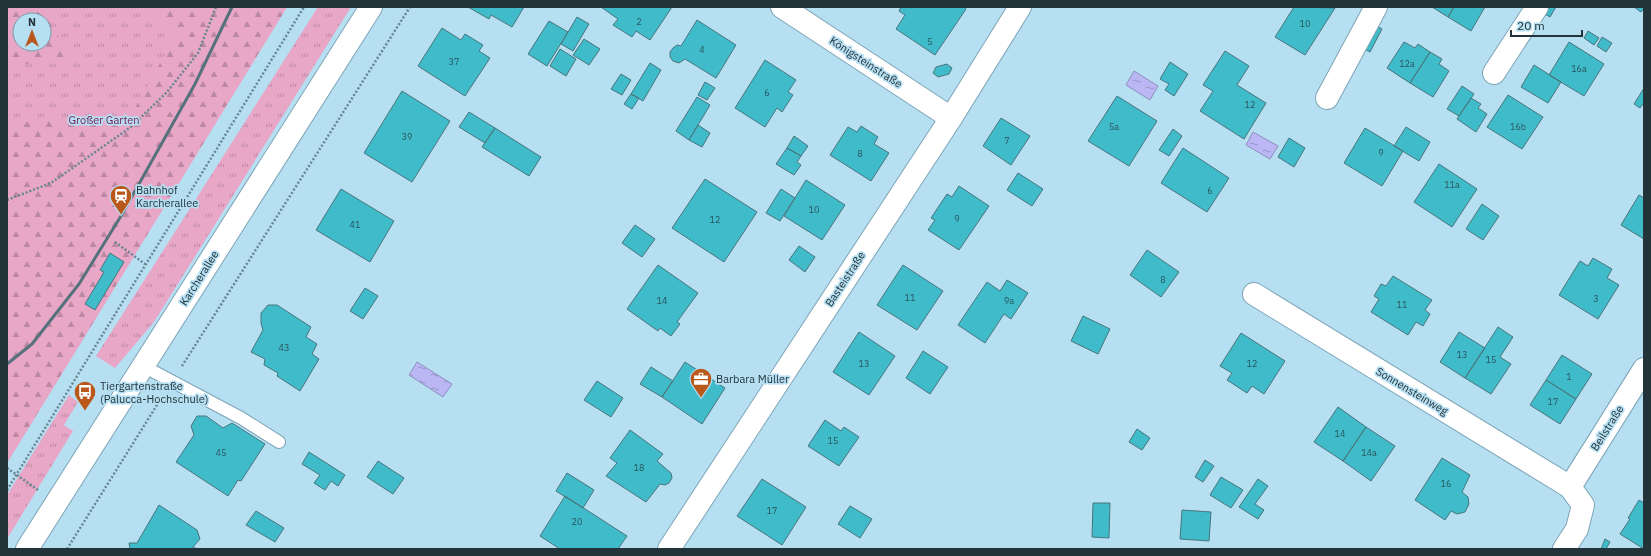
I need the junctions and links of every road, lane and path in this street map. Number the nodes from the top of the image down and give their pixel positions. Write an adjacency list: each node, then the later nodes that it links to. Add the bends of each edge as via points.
1 (216, 7): 12 (path, via 198,53 167,92 131,127 51,183)
2 (304, 7): 14 (path)
3 (371, 7): 16 (street, Karcherallee)
4 (410, 7): 18 (path)
5 (782, 7): 11 (street, Königsteinstraße)
6 (1020, 7): 11 (street, Basteistraße)
7 (1376, 7): 10 (street)
8 (1537, 7): 9 (street)
9 (1494, 73)
10 (1327, 98)
11 (951, 118): 26 (street, Basteistraße)
12 (7, 200)
13 (115, 242): 14 (path)
14 (145, 264): 21 (path)
15 (1254, 294): 22 (street, Sonnensteinweg)
16 (143, 366): 18 (lane); 24 (street, Karcherallee)
17 (1644, 369): 22 (street, Beilstraße)
18 (172, 382): 19 (lane, via 241,418); 25 (path)
19 (278, 442)
20 (7, 468): 21 (path)
21 (17, 475): 23 (path)
22 (1570, 487): 27 (street, via 1583,505 1577,529)
23 (7, 490)
24 (27, 549)
25 (67, 549)
26 (669, 549)
27 (1564, 549)

